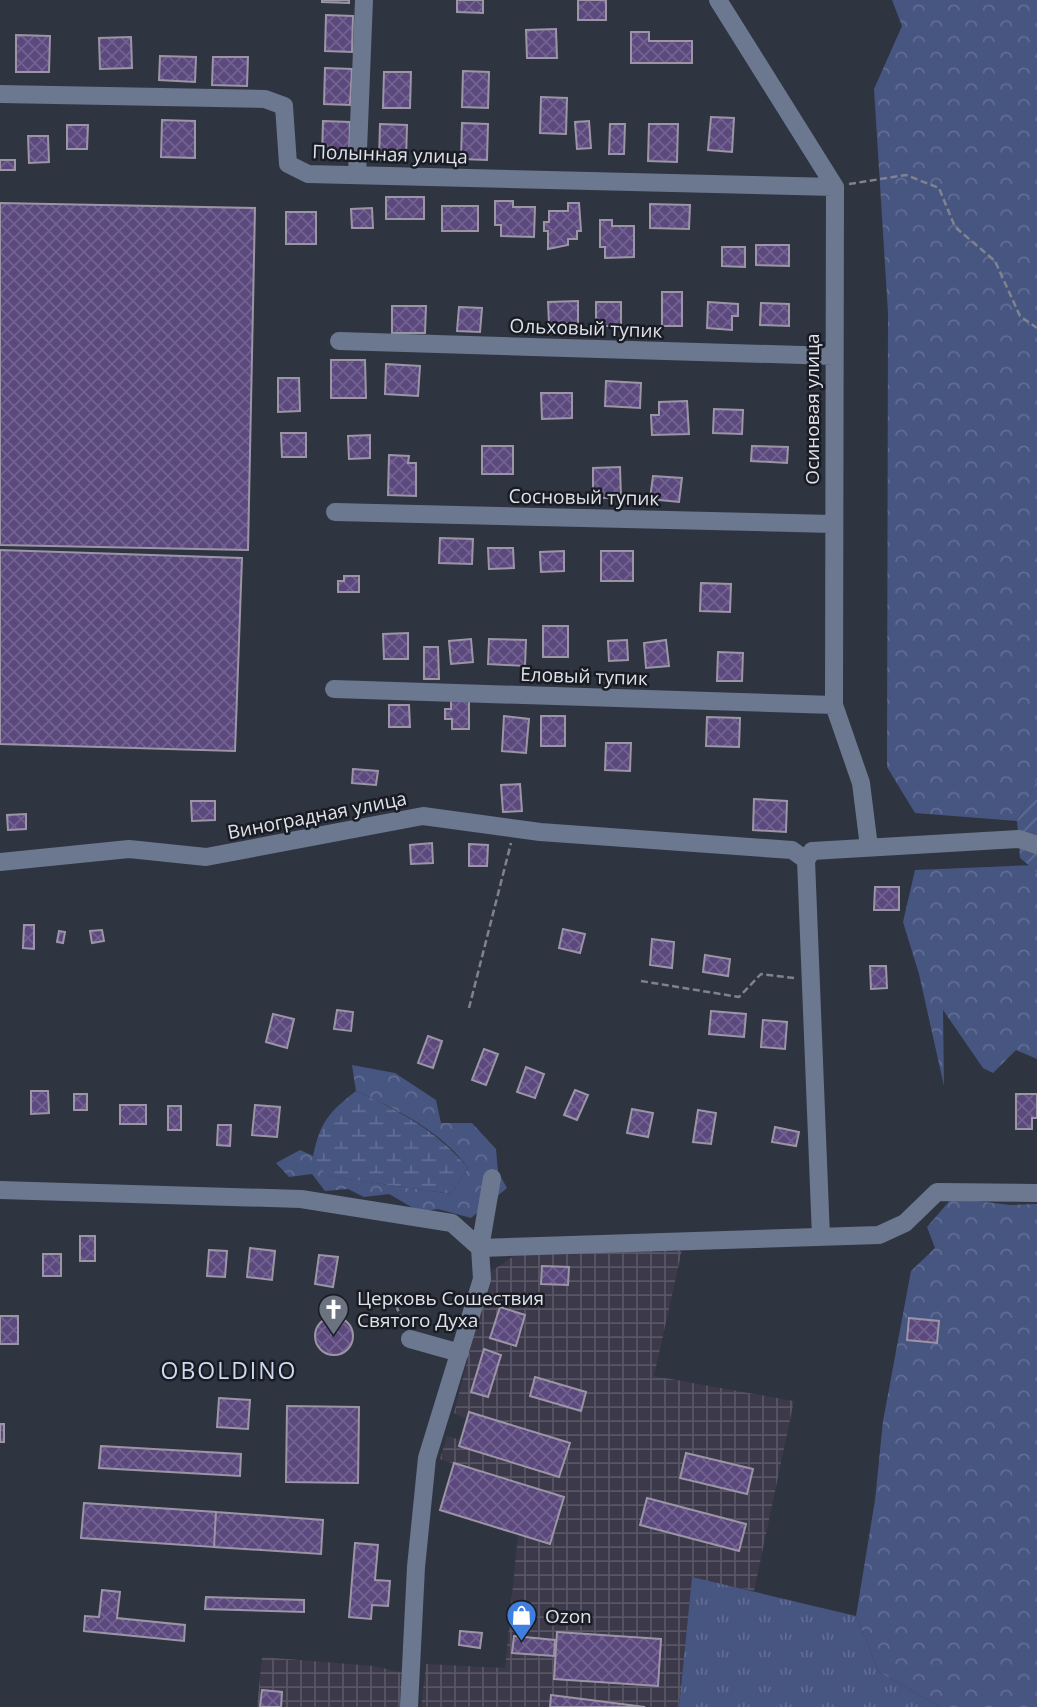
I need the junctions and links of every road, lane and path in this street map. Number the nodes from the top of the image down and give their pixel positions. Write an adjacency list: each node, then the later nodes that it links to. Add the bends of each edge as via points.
1 (364, 0): 4 (street)
2 (725, 4): 5 (street)
3 (0, 94): 4 (street, Полынная улица, via 265,99 284,106 288,164 308,174)
4 (357, 175): 5 (street, Полынная улица)
5 (835, 187): 6 (path, via 906,175 939,188 955,227 995,261 1020,316); 8 (street, Осиновая улица)
6 (1037, 328)
7 (338, 341): 8 (street, Ольховый тупик)
8 (832, 356): 10 (street, Осиновая улица)
9 (335, 512): 10 (street, Сосновый тупик)
10 (832, 524): 12 (street, Осиновая улица)
11 (334, 689): 12 (street, Еловый тупик)
12 (834, 705): 15 (street, Осиновая улица, via 861,783)
13 (515, 826): 16 (street, Виноградная улица, via 792,850); 17 (street, Виноградная улица, via 423,816 206,857 129,849); 20 (path)
14 (1037, 845): 15 (street, via 1019,839)
15 (869, 847): 16 (street, via 812,851)
16 (806, 860): 19 (street)
17 (0, 862)
18 (641, 981): 19 (path, via 739,997 761,974)
19 (811, 981): 24 (street)
20 (469, 1008)
21 (492, 1178): 25 (street)
22 (0, 1189): 25 (street, via 302,1199 452,1223)
23 (1037, 1193): 24 (street, via 948,1190 928,1199 892,1231)
24 (821, 1237): 25 (street)
25 (480, 1248): 28 (street, via 482,1279)
26 (392, 1295): 27 (path)
27 (410, 1339): 28 (street)
28 (460, 1353): 29 (street, via 427,1458)
29 (409, 1707)

